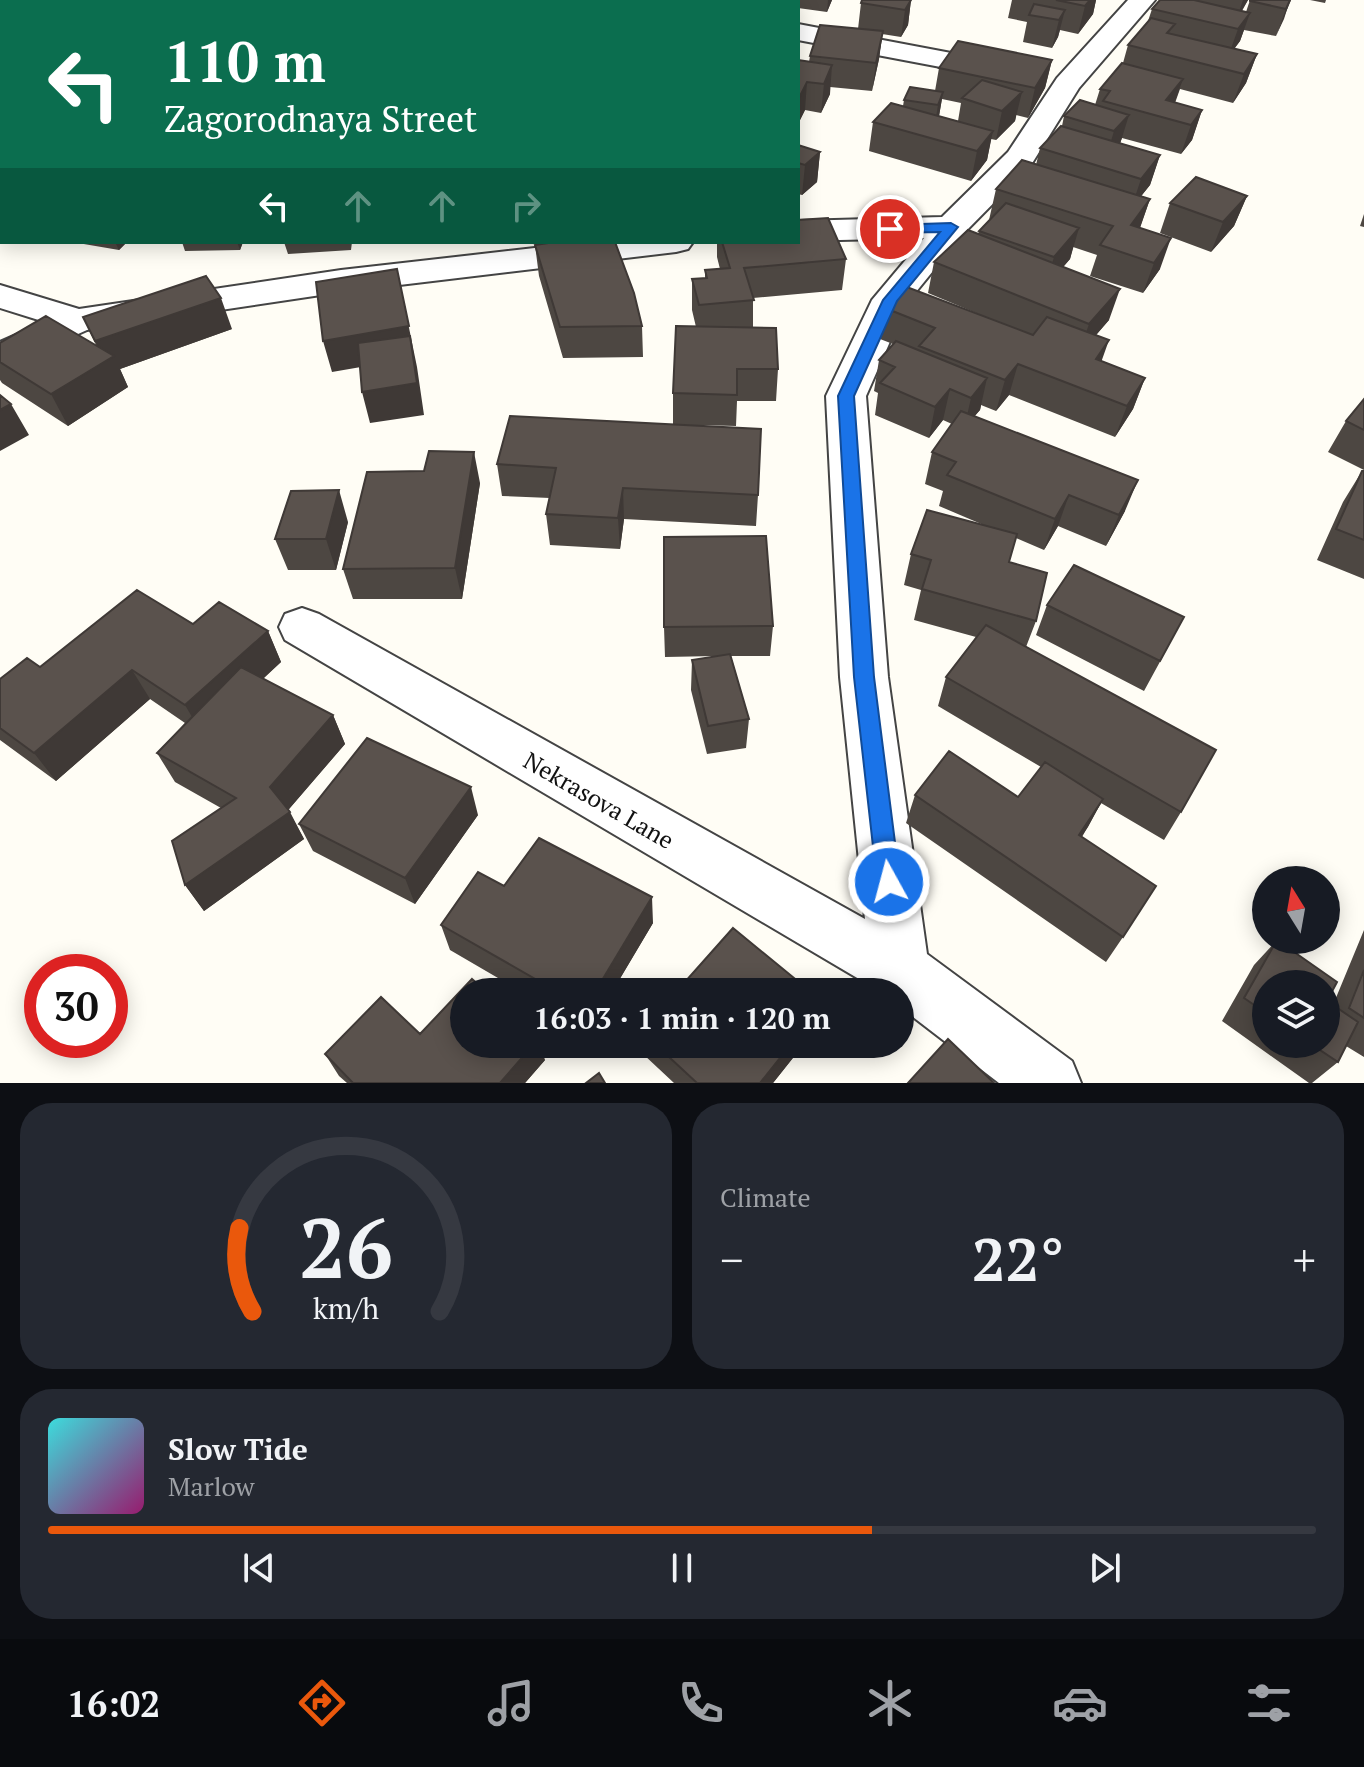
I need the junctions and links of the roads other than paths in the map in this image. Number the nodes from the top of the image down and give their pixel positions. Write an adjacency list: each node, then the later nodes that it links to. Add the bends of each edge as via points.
1 (1142, 0): 3 (street)
2 (800, 32): 3 (street)
3 (1043, 79): 4 (street, via 1020,158)
4 (951, 227): 5 (street); 11 (street, via 890,300 846,396 864,677)
5 (800, 231)
6 (659, 244): 8 (street, via 341,281)
7 (0, 296): 8 (street)
8 (78, 320): 9 (street)
9 (0, 357)
10 (302, 627): 11 (street, Nekrasova Lane)
11 (900, 970): 12 (street, Nekrasova Lane)
12 (1050, 1083)

